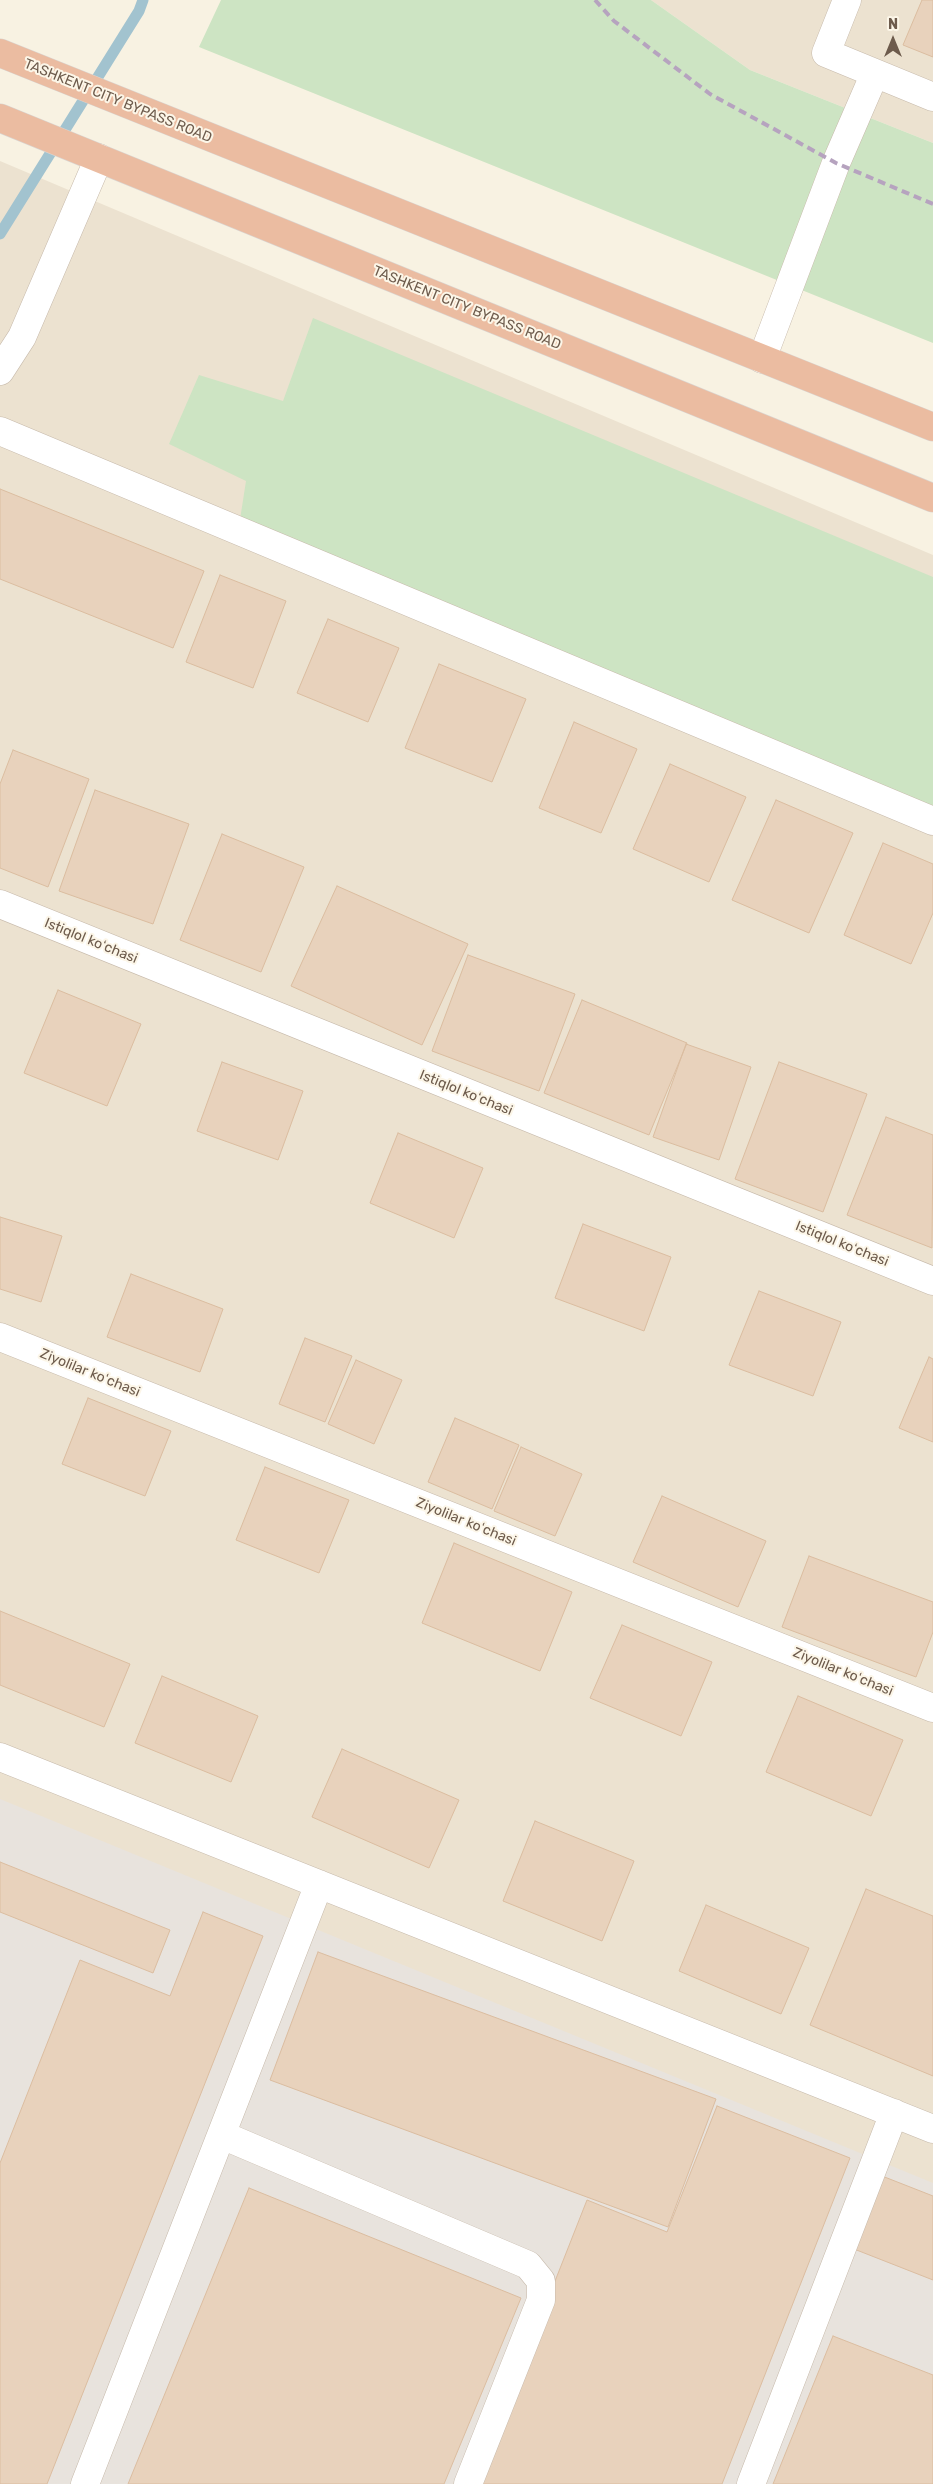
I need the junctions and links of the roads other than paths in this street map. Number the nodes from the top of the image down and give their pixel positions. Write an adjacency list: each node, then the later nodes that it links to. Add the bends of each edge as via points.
1 (848, 0): 3 (street, via 826,53)
2 (0, 53): 7 (highway, TASHKENT CITY BYPASS ROAD)
3 (875, 73): 4 (street); 7 (street, via 836,163)
4 (933, 97)
5 (0, 118): 6 (highway, TASHKENT CITY BYPASS ROAD)
6 (87, 154): 8 (street, via 22,337); 11 (highway, TASHKENT CITY BYPASS ROAD)
7 (762, 359): 9 (highway, TASHKENT CITY BYPASS ROAD)
8 (0, 371)
9 (933, 427)
10 (0, 431): 12 (street)
11 (933, 498)
12 (933, 821)
13 (0, 904): 14 (street, Istiqlol koʻchasi)
14 (933, 1281)
15 (0, 1337): 16 (street, Ziyolilar koʻchasi)
16 (933, 1708)
17 (0, 1757): 18 (street)
18 (320, 1884): 19 (street); 21 (street)
19 (894, 2113): 20 (street); 24 (street)
20 (933, 2129)
21 (222, 2135): 22 (street); 23 (street, via 528,2265 541,2281 541,2300)
22 (85, 2484)
23 (468, 2484)
24 (751, 2484)

